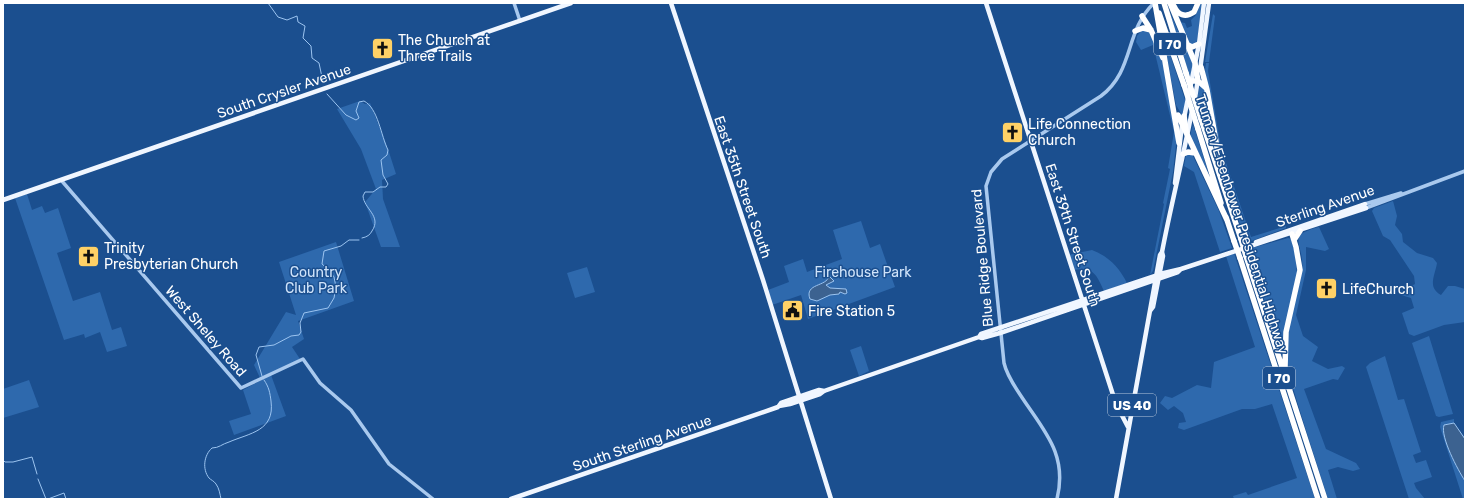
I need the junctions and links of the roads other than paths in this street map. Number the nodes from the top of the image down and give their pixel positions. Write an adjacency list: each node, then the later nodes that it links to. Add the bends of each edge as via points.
1 (514, 3): 12 (street)
2 (571, 3): 12 (main road, South Crysler Avenue)
3 (671, 3): 55 (main road, East 35th Street South, via 763,280)
4 (986, 3): 29 (main road, East 39th Street South)
5 (1155, 3): 11 (street, Blue Ridge Boulevard); 19 (highway); 39 (highway, Truman/Eisenhower Presidential Highway / I 70, bridge, via 1184,84)
6 (1164, 3): 35 (highway, Truman/Eisenhower Presidential Highway / I 70, bridge)
7 (1171, 3): 8 (highway, via 1185,16 1194,12); 15 (highway)
8 (1198, 3)
9 (1204, 3): 16 (main road, US 40)
10 (1209, 3): 18 (main road, US 40)
11 (1142, 16): 13 (highway); 14 (street, Blue Ridge Boulevard)
12 (520, 21): 34 (main road, South Crysler Avenue)
13 (1151, 30): 14 (highway, via 1143,28); 19 (highway)
14 (1134, 32): 29 (street, Blue Ridge Boulevard, via 1122,72 1109,90)
15 (1186, 44): 16 (highway, via 1192,47); 17 (highway)
16 (1199, 44): 17 (main road, US 40)
17 (1195, 63): 20 (main road, US 40); 21 (highway)
18 (1201, 67): 21 (main road, US 40); 22 (highway)
19 (1167, 69): 23 (highway)
20 (1192, 81): 21 (highway); 26 (main road, US 40)
21 (1198, 81): 22 (highway); 25 (main road, US 40)
22 (1208, 90): 35 (highway)
23 (1174, 108): 24 (highway); 30 (highway)
24 (1177, 114): 26 (highway); 27 (highway)
25 (1191, 114): 26 (highway); 28 (main road, US 40)
26 (1184, 116): 27 (main road, US 40); 28 (highway)
27 (1182, 126): 28 (highway); 30 (main road, US 40)
28 (1187, 136): 31 (highway); 32 (main road, US 40)
29 (1031, 140): 51 (main road, East 39th Street South); 53 (street, Blue Ridge Boulevard, via 996,164 986,186)
30 (1179, 143): 36 (main road, US 40)
31 (1195, 153): 32 (highway); 39 (highway)
32 (1183, 154): 36 (main road, US 40)
33 (1465, 172): 38 (street, Sterling Avenue)
34 (61, 180): 37 (main road, South Crysler Avenue); 59 (street, West Sheley Road, via 241,388 304,359 320,383 351,410 389,464)
35 (1223, 184): 54 (highway, Truman/Eisenhower Presidential Highway / I 70, bridge)
36 (1175, 187): 44 (main road, US 40)
37 (3, 200)
38 (1365, 206): 40 (main road, Sterling Avenue); 43 (main road, Sterling Avenue, via 1269,236)
39 (1227, 220): 64 (highway, Truman/Eisenhower Presidential Highway / I 70, bridge)
40 (1300, 231): 41 (main road, Sterling Avenue); 42 (highway)
41 (1292, 234): 42 (highway); 43 (main road, Sterling Avenue)
42 (1294, 240): 54 (highway, via 1300,270 1285,336)
43 (1253, 244): 46 (main road, Sterling Avenue)
44 (1162, 252): 45 (main road, US 40); 48 (main road, US 40)
45 (1162, 262): 47 (main road, via 1167,269); 48 (main road, US 40)
46 (1184, 268): 47 (main road, South Sterling Avenue); 48 (main road, South Sterling Avenue)
47 (1172, 270): 48 (main road, South Sterling Avenue)
48 (1157, 277): 49 (main road, South Sterling Avenue); 50 (main road, US 40); 51 (main road, South Sterling Avenue); 52 (main road, US 40, via 1153,307)
49 (1142, 284): 50 (main road); 51 (main road, South Sterling Avenue)
50 (1153, 289): 52 (main road, US 40)
51 (1083, 303): 53 (main road, South Sterling Avenue); 57 (main road, East 39th Street South)
52 (1150, 311): 56 (main road, US 40)
53 (999, 330): 55 (main road, South Sterling Avenue, via 981,334 979,337 820,394); 62 (street, Blue Ridge Boulevard, via 1007,374 1055,448 1060,470)
54 (1285, 376): 65 (highway, Truman/Eisenhower Presidential Highway / I 70)
55 (799, 399): 60 (main road, South Sterling Avenue); 61 (main road, East 35th Street South)
56 (1131, 410): 57 (main road); 58 (main road, US 40)
57 (1120, 412): 58 (main road, East 39th Street South)
58 (1128, 427): 63 (main road, US 40)
59 (433, 499)
60 (511, 499)
61 (831, 499)
62 (1057, 499)
63 (1116, 499)
64 (1318, 499)
65 (1325, 499)

